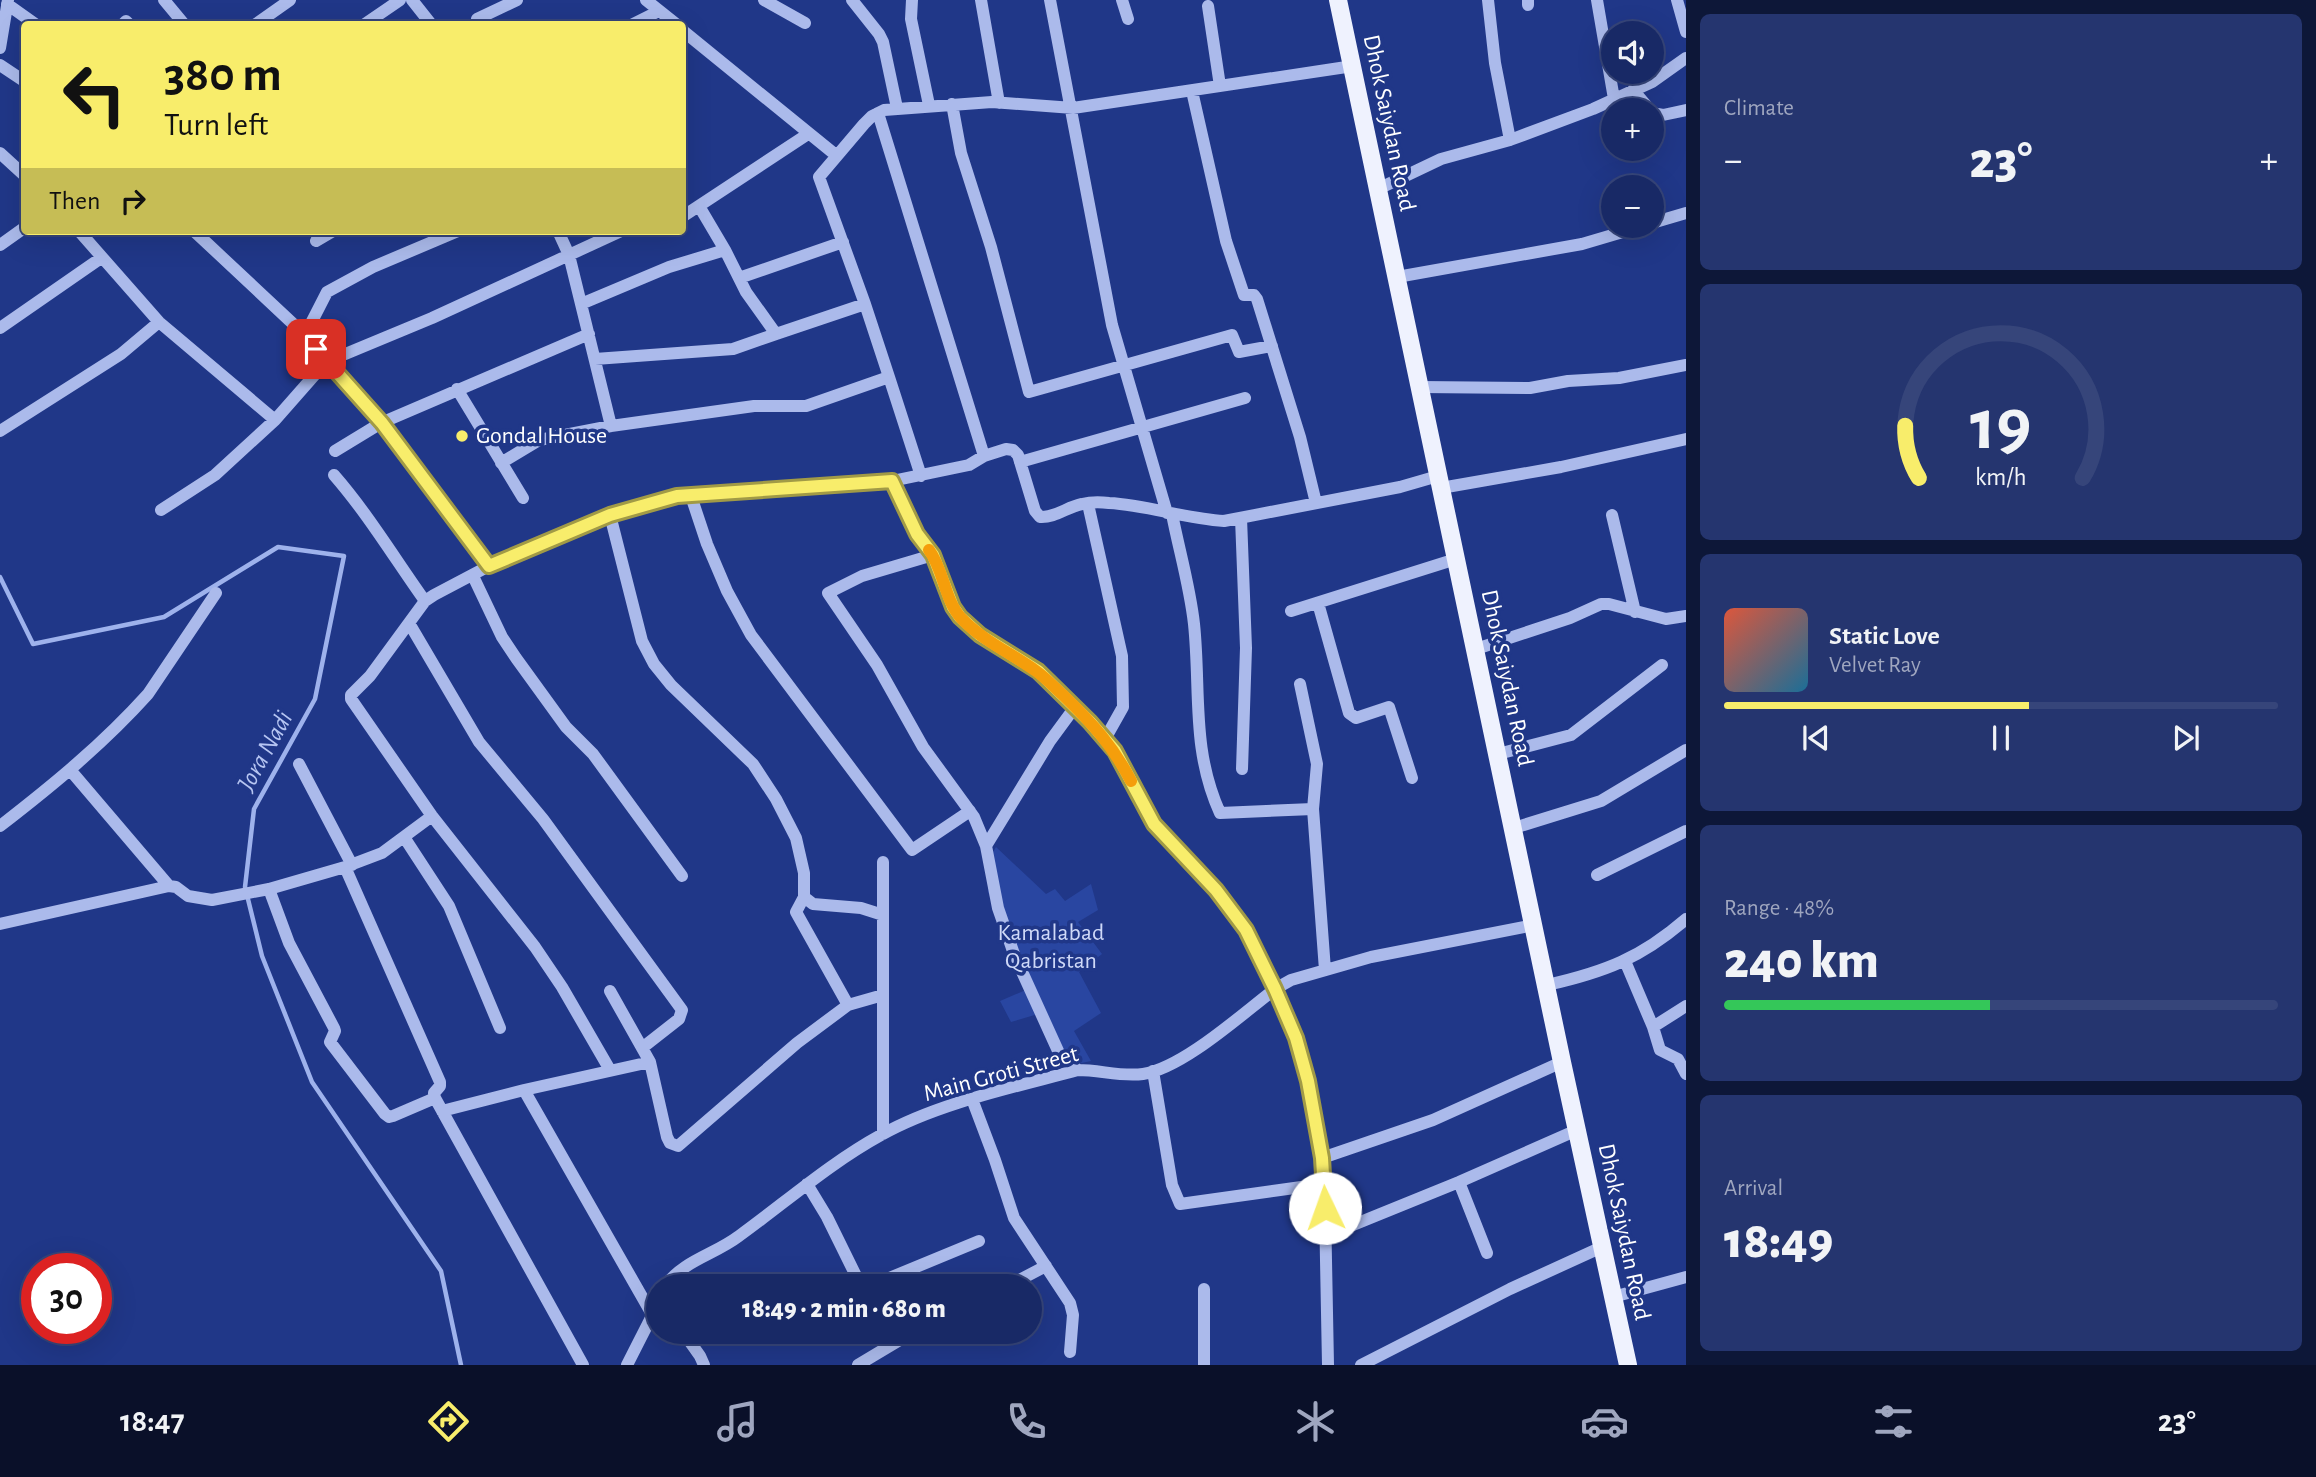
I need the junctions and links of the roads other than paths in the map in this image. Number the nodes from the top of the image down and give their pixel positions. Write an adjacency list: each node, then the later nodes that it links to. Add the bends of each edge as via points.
1 (164, 0): 24 (street)
2 (290, 0): 18 (street)
3 (412, 0): 27 (street)
4 (517, 0): 21 (street)
5 (646, 0): 20 (street)
6 (764, 0): 30 (street)
7 (852, 0): 48 (street, via 883,42)
8 (912, 0): 46 (street, via 911,19)
9 (981, 0): 44 (street)
10 (1050, 0): 49 (street)
11 (1122, 0): 22 (street)
12 (1338, 0): 36 (main road, Dhok Saiydan Road)
13 (1488, 0): 54 (street)
14 (1597, 0): 41 (street)
15 (1677, 0): 31 (street)
16 (7, 2): 23 (street); 33 (street)
17 (390, 2): 26 (street)
18 (274, 5): 25 (street)
19 (1208, 6): 38 (street)
20 (659, 11): 28 (street); 29 (street)
21 (477, 19)
22 (1128, 19)
23 (30, 21)
24 (182, 21)
25 (259, 21)
26 (368, 21)
27 (429, 21)
28 (640, 21)
29 (672, 21)
30 (805, 23)
31 (1686, 32)
32 (686, 33): 53 (street)
33 (0, 48)
34 (1686, 58): 39 (street)
35 (0, 65): 37 (street)
36 (1353, 66): 38 (street); 58 (main road, Dhok Saiydan Road)
37 (21, 80)
38 (1220, 86): 40 (street)
39 (1633, 90): 42 (street); 43 (street)
40 (1192, 91): 49 (street); 86 (street, via 1226,241 1244,295 1257,299)
41 (1614, 98)
42 (1616, 98)
43 (1640, 98)
44 (999, 103): 45 (street); 49 (street)
45 (952, 104): 46 (street); 90 (street, via 961,153 991,247 1027,389 1033,392)
46 (929, 105): 48 (street)
47 (1601, 105): 54 (street)
48 (897, 108): 51 (street)
49 (1073, 108): 90 (street, via 1112,325)
50 (1686, 110): 52 (street)
51 (878, 113): 56 (street); 102 (street)
52 (1664, 115)
53 (808, 134): 56 (street); 59 (street)
54 (1510, 140): 58 (street, via 1441,159)
55 (0, 153): 57 (street)
56 (837, 156): 72 (street, via 819,177)
57 (21, 173)
58 (1378, 189): 77 (main road, Dhok Saiydan Road)
59 (699, 206): 61 (street); 74 (street)
60 (1686, 213): 62 (street)
61 (686, 214)
62 (1664, 219)
63 (21, 230): 73 (street)
64 (82, 235): 76 (street)
65 (198, 235): 85 (street)
66 (327, 235): 71 (street)
67 (449, 235): 85 (street, via 327,292)
68 (560, 235): 75 (street)
69 (612, 235): 75 (street)
70 (1602, 238): 77 (street)
71 (316, 241)
72 (842, 242): 78 (street); 80 (street)
73 (0, 245)
74 (725, 250): 78 (street); 79 (street, via 669,267)
75 (569, 255): 79 (street); 88 (street)
76 (101, 258): 81 (street); 82 (street)
77 (1396, 277): 92 (main road, Dhok Saiydan Road)
78 (739, 278): 84 (street)
79 (581, 304): 83 (street)
80 (865, 304): 84 (street); 91 (street)
81 (159, 321): 95 (street); 99 (street, via 121,354)
82 (0, 328)
83 (589, 334): 87 (street); 93 (street)
84 (776, 334): 87 (street, via 733,349)
85 (305, 335): 88 (street)
86 (1272, 346): 90 (street, via 1239,352 1232,335); 111 (street)
87 (595, 359): 97 (street)
88 (326, 362): 95 (street); 96 (street)
89 (1686, 365): 92 (street, via 1530,388)
90 (1124, 366): 98 (street)
91 (889, 377): 97 (street, via 806,406 754,406); 106 (street)
92 (1420, 387): 108 (main road, Dhok Saiydan Road)
93 (457, 389): 96 (street); 104 (street)
94 (1245, 398): 98 (street)
95 (275, 420): 113 (street, via 215,475)
96 (382, 423): 101 (street); 120 (street)
97 (611, 426): 104 (street, via 539,440)
98 (1142, 428): 103 (street); 114 (street)
99 (0, 431)
100 (1686, 439): 108 (street, via 1561,467)
101 (335, 451)
102 (984, 456): 103 (street, via 1013,450); 106 (street, via 969,465)
103 (1020, 462): 112 (street, via 1040,517)
104 (501, 463): 110 (street)
105 (334, 475): 123 (street)
106 (921, 476): 107 (street)
107 (892, 481): 109 (street); 118 (street, via 917,534)
108 (1440, 482): 111 (street); 119 (main road, Dhok Saiydan Road)
109 (691, 496): 115 (street); 141 (street, via 727,590 751,635 912,850)
110 (523, 498)
111 (1316, 503): 117 (street)
112 (1088, 504): 114 (street, via 1134,505); 133 (street, via 1122,656 1124,707)
113 (161, 510)
114 (1169, 514): 117 (street, via 1224,521); 140 (street, via 1194,623 1199,746 1220,813)
115 (610, 515): 120 (street); 154 (street, via 642,641 671,685 753,764 776,799 796,838)
116 (1612, 515): 126 (street)
117 (1241, 518): 137 (street, via 1246,648)
118 (933, 555): 132 (street, via 960,617 1038,671); 141 (street, via 862,576 828,593 877,665 923,747)
119 (1456, 559): 124 (street); 129 (main road, Dhok Saiydan Road)
120 (489, 566): 121 (street)
121 (473, 576): 123 (street); 151 (street, via 516,658)
122 (216, 593): 138 (street, via 148,694)
123 (425, 601): 128 (street)
124 (1318, 603): 125 (street); 139 (street, via 1349,713 1356,718 1389,707)
125 (1290, 611)
126 (1635, 612): 127 (street, via 1666,619); 129 (street, via 1601,604)
127 (1686, 616)
128 (409, 623): 142 (street, via 351,699); 169 (street, via 479,742 543,820 682,1010 679,1019)
129 (1476, 649): 135 (main road, Dhok Saiydan Road)
130 (1662, 665): 135 (street, via 1571,735)
131 (1300, 684): 140 (street, via 1317,764)
132 (1075, 707): 133 (street); 147 (street)
133 (1105, 738): 162 (street, via 1154,824 1235,913)
134 (1686, 750): 144 (street, via 1601,801)
135 (1498, 754): 144 (main road, Dhok Saiydan Road)
136 (299, 764): 149 (street)
137 (1242, 769)
138 (71, 771): 143 (street); 152 (street)
139 (1412, 778)
140 (1313, 809): 160 (street)
141 (970, 811): 147 (street)
142 (432, 816): 146 (street); 172 (street, via 535,947)
143 (0, 826)
144 (1514, 828): 158 (main road, Dhok Saiydan Road)
145 (1686, 831): 150 (street)
146 (404, 837): 149 (street, via 387,850); 168 (street, via 449,906)
147 (986, 846): 173 (street, via 998,908 1014,954 1059,1052)
148 (883, 862): 155 (street)
149 (349, 866): 153 (street); 177 (street, via 440,1082)
150 (1597, 875)
151 (682, 876)
152 (169, 886): 153 (street, via 212,901); 157 (street)
153 (269, 889): 177 (street, via 289,943 334,1028 330,1042 385,1114 389,1117)
154 (804, 897): 155 (street, via 813,904); 165 (street, via 796,912)
155 (883, 915): 164 (street)
156 (1686, 919): 159 (street, via 1658,943)
157 (0, 923)
158 (1534, 925): 160 (street, Main Groti Street); 161 (main road, Dhok Saiydan Road)
159 (1625, 961): 161 (street); 167 (street)
160 (1325, 970): 162 (street, Main Groti Street)
161 (1547, 985): 171 (main road, Dhok Saiydan Road)
162 (1275, 989): 174 (street, Main Groti Street, via 1189,1053); 182 (street, via 1308,1081)
163 (610, 991): 169 (street)
164 (883, 995): 165 (street); 181 (street)
165 (848, 1005): 170 (street, via 678,1146 667,1136)
166 (1686, 1006): 167 (street)
167 (1653, 1027): 175 (street, via 1660,1050 1678,1059)
168 (499, 1028)
169 (642, 1048): 170 (street)
170 (650, 1062): 172 (street)
171 (1562, 1062): 180 (main road, Dhok Saiydan Road); 182 (street, via 1433,1120)
172 (610, 1070): 176 (street)
173 (1078, 1070): 174 (street, Main Groti Street, via 1126,1075); 178 (street, Main Groti Street)
174 (1153, 1071): 185 (street, via 1172,1185 1180,1204)
175 (1686, 1074)
176 (524, 1090): 179 (street); 197 (street)
177 (435, 1098): 179 (street)
178 (972, 1099): 181 (street, Main Groti Street); 190 (street, via 1014,1218)
179 (442, 1111): 203 (street)
180 (1577, 1130): 183 (street); 188 (main road, Dhok Saiydan Road)
181 (883, 1134): 184 (street, Main Groti Street)
182 (1322, 1158): 185 (street)
183 (1459, 1182): 186 (street); 189 (street)
184 (807, 1184): 191 (street, Main Groti Street, via 737,1238); 192 (street)
185 (1323, 1184): 186 (street)
186 (1326, 1236): 208 (street)
187 (979, 1241): 193 (street)
188 (1602, 1247): 198 (main road, Dhok Saiydan Road); 209 (street)
189 (1487, 1253)
190 (1046, 1266): 194 (street); 202 (street, via 1070,1303)
191 (675, 1274)
192 (855, 1274)
193 (899, 1274)
194 (1031, 1274)
195 (1686, 1277): 198 (street)
196 (1204, 1289): 207 (street)
197 (646, 1295)
198 (1613, 1297): 210 (main road, Dhok Saiydan Road)
199 (646, 1328): 204 (street)
200 (692, 1344): 205 (street)
201 (893, 1344): 206 (street)
202 (1070, 1352)
203 (583, 1365)
204 (627, 1365)
205 (704, 1365)
206 (858, 1365)
207 (1204, 1365)
208 (1328, 1365)
209 (1361, 1365)
210 (1628, 1365)

